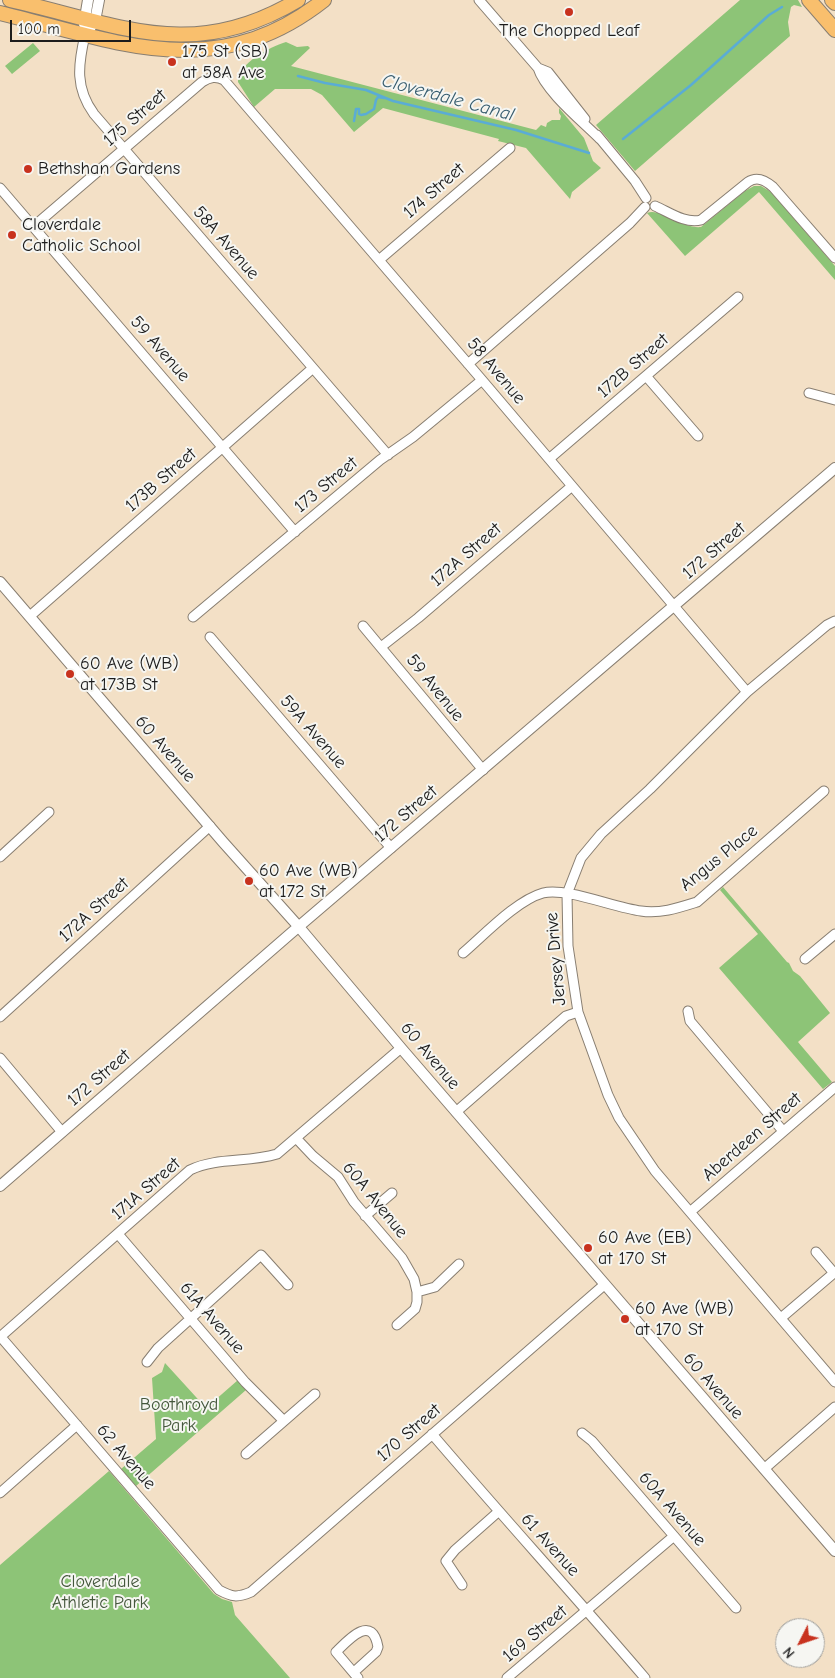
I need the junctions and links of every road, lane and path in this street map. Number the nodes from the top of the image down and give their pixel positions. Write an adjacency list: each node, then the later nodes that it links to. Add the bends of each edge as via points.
1 (10, 0): 11 (highway)
2 (88, 0): 11 (street)
3 (99, 0): 11 (street)
4 (298, 0): 11 (highway, via 256,22 202,35 159,34)
5 (324, 0): 13 (highway, via 296,20 267,34 213,48 151,49)
6 (479, 0): 18 (street, via 538,68 548,72 635,181)
7 (809, 0): 12 (highway)
8 (832, 0): 9 (highway)
9 (835, 3)
10 (0, 13): 13 (highway)
11 (90, 20): 13 (street)
12 (835, 30)
13 (85, 35): 16 (street, 58A Avenue, via 79,63 86,102)
14 (215, 77): 16 (street, 175 Street, via 202,82); 21 (street, 58 Avenue, via 230,86)
15 (510, 148): 21 (street, 174 Street)
16 (124, 150): 19 (street, 175 Street); 24 (street, 58A Avenue)
17 (0, 188): 19 (street, 59 Avenue)
18 (645, 202): 20 (street, via 650,209 655,206 685,220 696,221 710,214 752,179 762,179 773,187); 23 (street, via 630,223)
19 (33, 226): 30 (street, 59 Avenue)
20 (835, 258)
21 (379, 260): 23 (street, 58 Avenue)
22 (738, 297): 25 (street, 172B Street)
23 (468, 364): 26 (street, 58 Avenue)
24 (313, 368): 30 (street, 173B Street); 31 (street, 58A Avenue)
25 (646, 376): 29 (street); 32 (street, 172B Street)
26 (482, 380): 31 (street, 173 Street); 32 (street, 58 Avenue)
27 (809, 393): 28 (street)
28 (835, 400)
29 (698, 436)
30 (223, 448): 35 (street, 59 Avenue); 38 (street, 173B Street)
31 (388, 455): 35 (street, 173 Street)
32 (549, 459): 34 (street, 58 Avenue)
33 (835, 468): 37 (street, 172 Street)
34 (572, 486): 37 (street, 58 Avenue); 43 (street, 172A Street)
35 (295, 532): 39 (street, 173 Street)
36 (0, 582): 38 (street, 60 Avenue)
37 (674, 607): 44 (street, 58 Avenue); 45 (street, 172 Street)
38 (30, 616): 48 (street, 60 Avenue)
39 (193, 617)
40 (835, 621): 44 (street, Jersey Drive)
41 (363, 626): 43 (street, 59 Avenue)
42 (210, 637): 49 (street, 59A Avenue)
43 (380, 647): 45 (street, 59 Avenue)
44 (747, 692): 51 (street, Jersey Drive, via 600,834 581,858)
45 (483, 770): 49 (street, 172 Street)
46 (824, 791): 51 (street, Angus Place, via 697,902 671,911 641,912)
47 (49, 812): 50 (street)
48 (210, 826): 52 (street, 60 Avenue); 58 (street, 172A Street)
49 (391, 848): 52 (street, 172 Street)
50 (0, 857)
51 (568, 894): 54 (street, Angus Place, via 544,893 522,903); 57 (street, Jersey Drive, via 568,946)
52 (299, 927): 59 (street, 60 Avenue); 64 (street, 172 Street)
53 (835, 934): 55 (street)
54 (463, 953)
55 (805, 959)
56 (688, 1011): 63 (street, via 690,1021)
57 (578, 1012): 62 (street, via 566,1016); 68 (street, Jersey Drive, via 619,1118 655,1171)
58 (0, 1017)
59 (401, 1048): 62 (street, 60 Avenue); 65 (street, 171A Street)
60 (0, 1058): 64 (street)
61 (835, 1086): 63 (street, Aberdeen Street)
62 (456, 1112): 74 (street, 60 Avenue)
63 (784, 1130): 68 (street, Aberdeen Street)
64 (62, 1132): 66 (street, 172 Street)
65 (296, 1138): 69 (street, 60A Avenue, via 338,1177); 70 (street, 171A Street, via 277,1154 203,1164 190,1170)
66 (0, 1186)
67 (392, 1193): 69 (street)
68 (690, 1212): 77 (street, Jersey Drive)
69 (365, 1216): 75 (street, 60A Avenue, via 402,1258 414,1278)
70 (118, 1234): 76 (street, 61A Avenue); 79 (street, 171A Street)
71 (816, 1252): 77 (street, via 834,1274)
72 (459, 1264): 75 (street, via 435,1286)
73 (288, 1285): 76 (street, via 261,1255)
74 (604, 1285): 87 (street, 170 Street); 89 (street, 60 Avenue)
75 (417, 1292): 78 (street, via 415,1309)
76 (190, 1318): 80 (street); 84 (street, 61A Avenue, via 245,1382)
77 (781, 1318): 81 (street, Jersey Drive)
78 (397, 1325)
79 (0, 1337): 85 (street, 62 Avenue)
80 (147, 1362)
81 (835, 1382)
82 (315, 1394): 84 (street)
83 (835, 1407): 89 (street)
84 (284, 1421): 88 (street)
85 (77, 1425): 90 (street); 95 (street, 62 Avenue, via 219,1590)
86 (582, 1433): 92 (street, 60A Avenue)
87 (432, 1434): 91 (street, 61 Avenue); 95 (street, 170 Street, via 251,1592)
88 (246, 1454)
89 (764, 1469): 93 (street, 60 Avenue)
90 (0, 1493)
91 (498, 1512): 94 (street, via 446,1561); 97 (street, 61 Avenue)
92 (674, 1536): 96 (street, 60A Avenue); 97 (street, 169 Street)
93 (835, 1552)
94 (462, 1585)
95 (230, 1596)
96 (736, 1608)
97 (587, 1610): 99 (street, 169 Street); 100 (street, 61 Avenue)
98 (356, 1675): 98 (street, via 378,1647 374,1635 368,1631 357,1633 336,1652)
99 (508, 1678)
100 (645, 1678)

